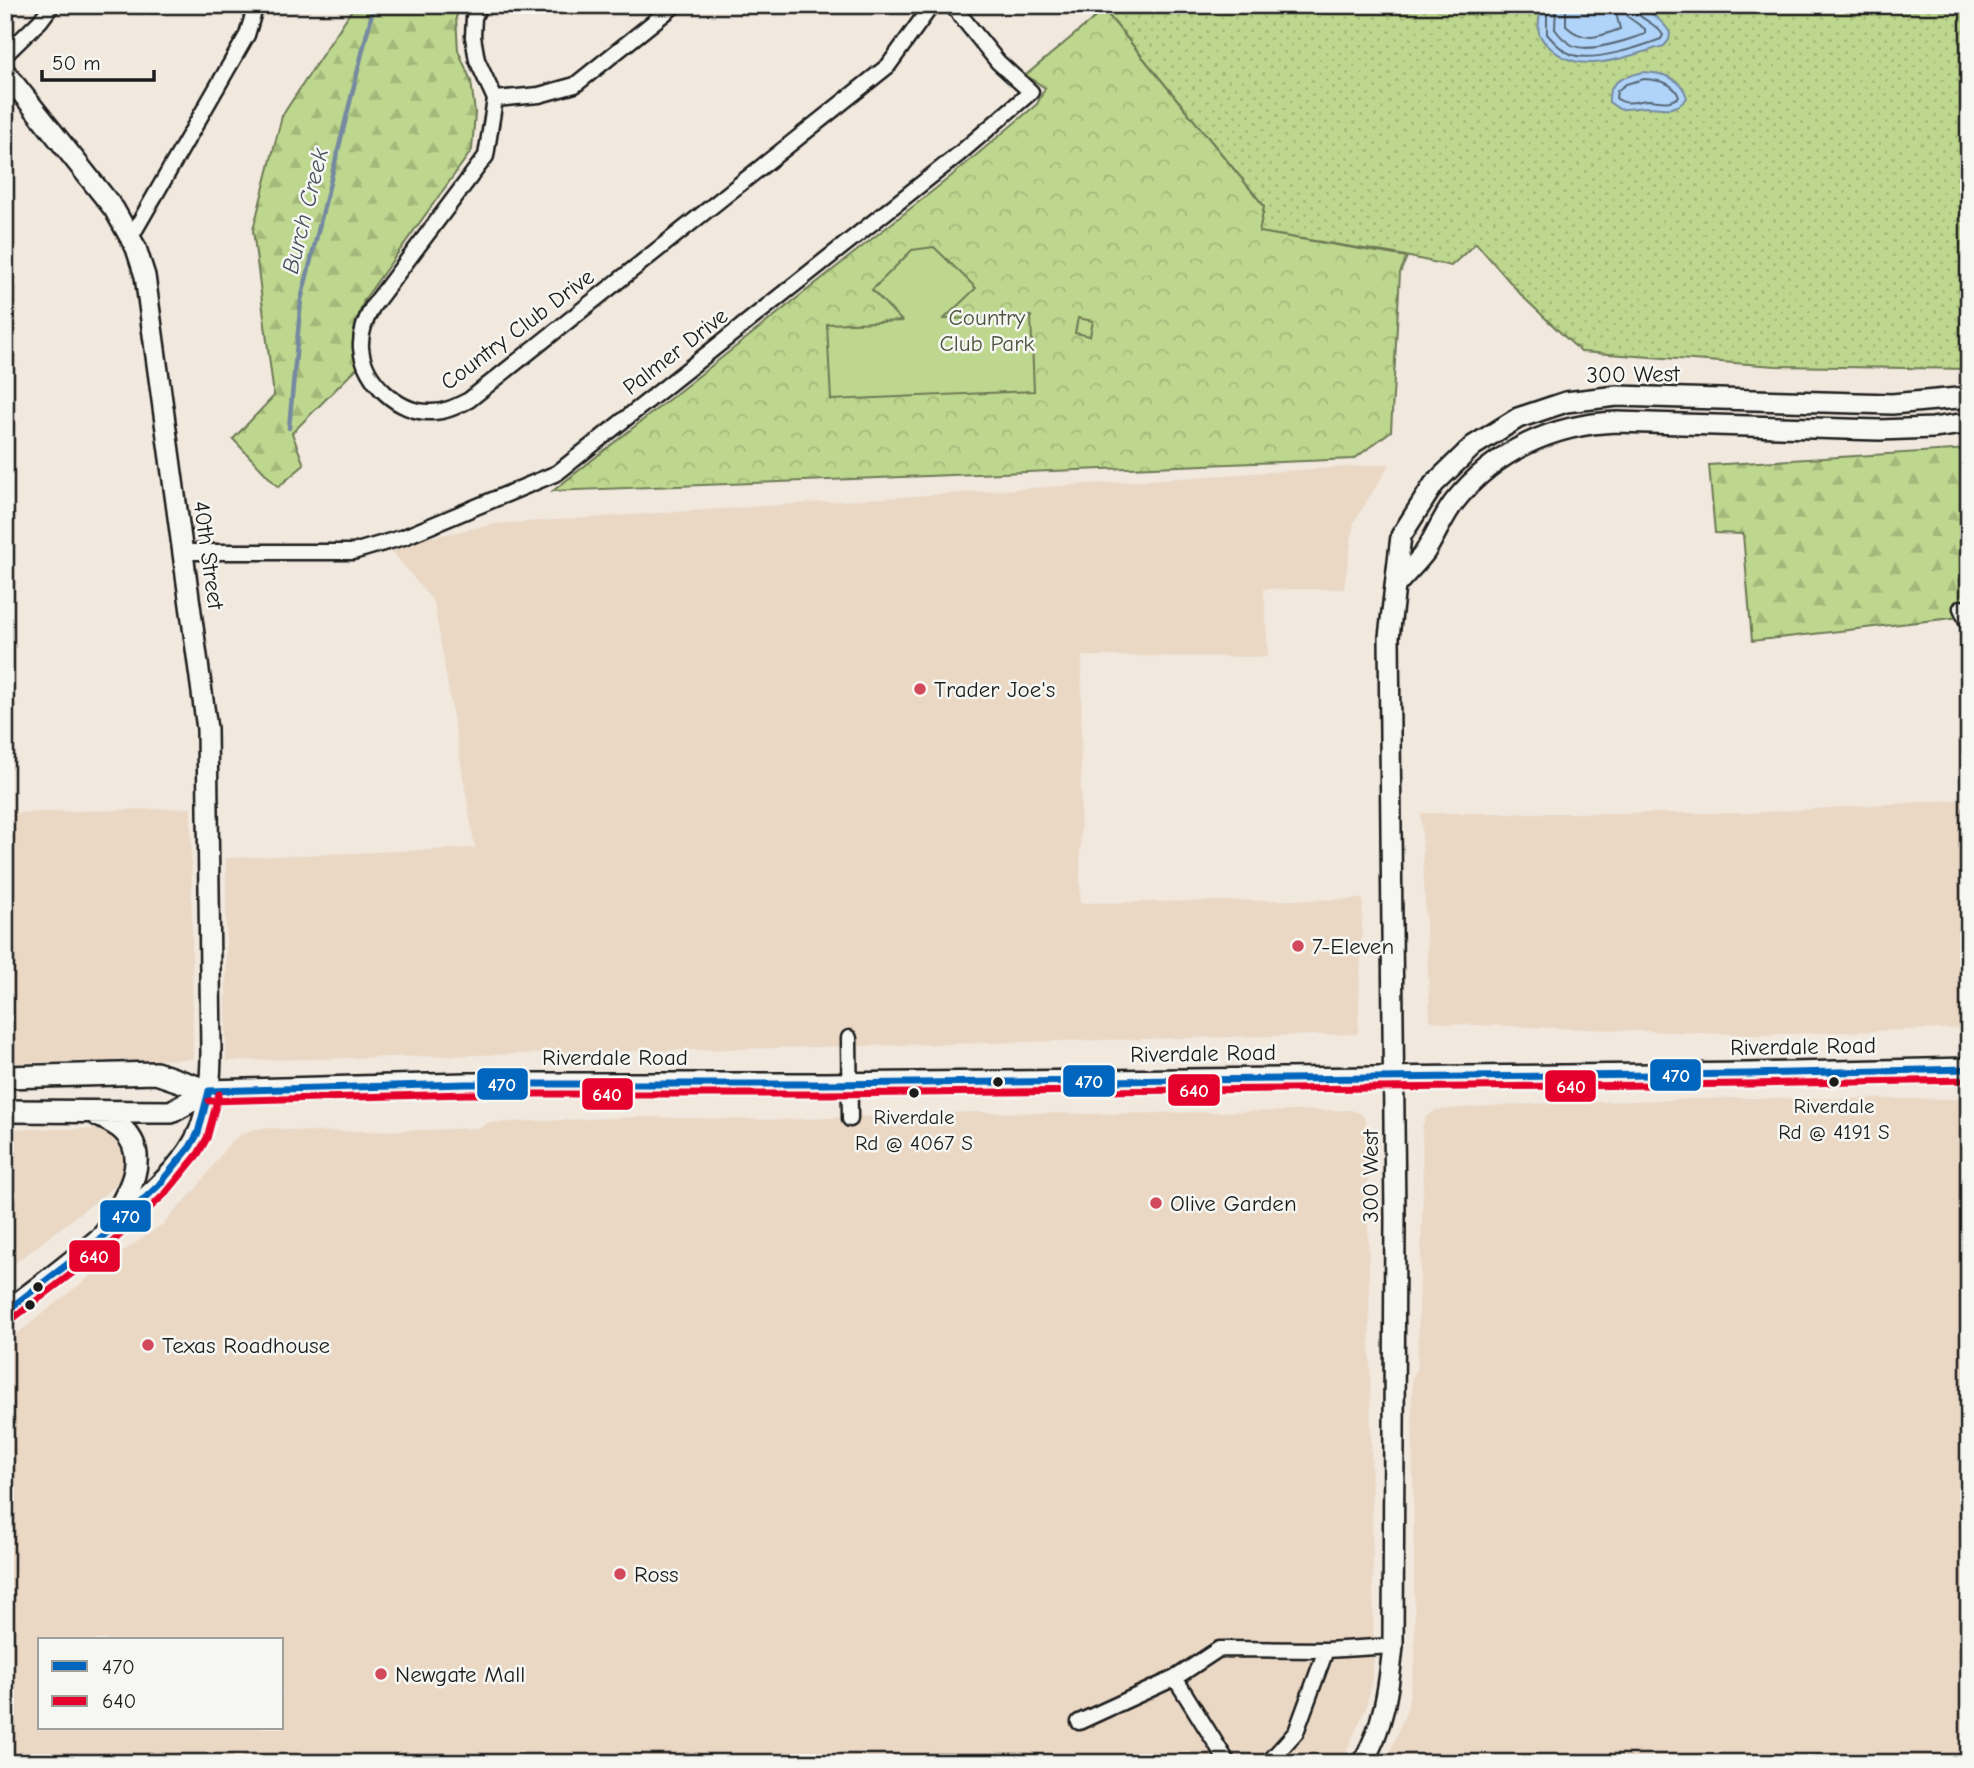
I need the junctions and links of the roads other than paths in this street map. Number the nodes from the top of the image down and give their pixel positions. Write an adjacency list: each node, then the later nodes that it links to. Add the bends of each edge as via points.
1 (52, 5): 7 (street)
2 (256, 5): 10 (street, via 247,35)
3 (480, 5): 9 (street, via 473,37 477,60)
4 (675, 5): 9 (street, via 575,85 539,95)
5 (932, 5): 9 (street, Country Club Drive, via 888,66 468,400 450,410 414,411 377,386 361,349 363,325 486,156)
6 (952, 5): 13 (street, Palmer Drive, via 998,62 1031,92 557,473 404,537 353,552)
7 (5, 55)
8 (5, 72): 10 (main road, 40th Street)
9 (495, 99)
10 (131, 237): 13 (main road, 40th Street, via 149,300)
11 (1969, 397): 14 (main road, 300 West, via 1892,404 1604,396 1541,409 1484,437 1434,484 1401,536)
12 (1969, 424): 14 (main road, via 1879,430 1617,422 1561,430 1509,453 1471,483)
13 (183, 552): 22 (main road, 40th Street, via 207,729)
14 (1396, 585): 20 (main road, 300 West, via 1389,637)
15 (1961, 608): 16 (street)
16 (1969, 625)
17 (849, 1038): 21 (street)
18 (1969, 1069): 20 (main road, Riverdale Road)
19 (5, 1077): 22 (main road, via 156,1073)
20 (1394, 1077): 21 (main road, Riverdale Road); 28 (main road, 300 West)
21 (849, 1083): 22 (main road, Riverdale Road, via 633,1082); 25 (street)
22 (209, 1091): 24 (main road, via 171,1112); 26 (main road, 40th Street, via 204,1117 190,1147 158,1186)
23 (5, 1111): 24 (main road)
24 (91, 1111): 26 (main road, via 125,1131 136,1153 129,1188)
25 (850, 1119)
26 (103, 1237): 27 (main road, 40th Street)
27 (5, 1312)
28 (1393, 1646): 29 (street); 34 (main road, 300 West, via 1388,1696)
29 (1326, 1650): 30 (street, via 1219,1649); 33 (street, via 1296,1732)
30 (1175, 1678): 31 (street); 32 (street)
31 (1080, 1722)
32 (1228, 1763)
33 (1268, 1763)
34 (1362, 1763)

